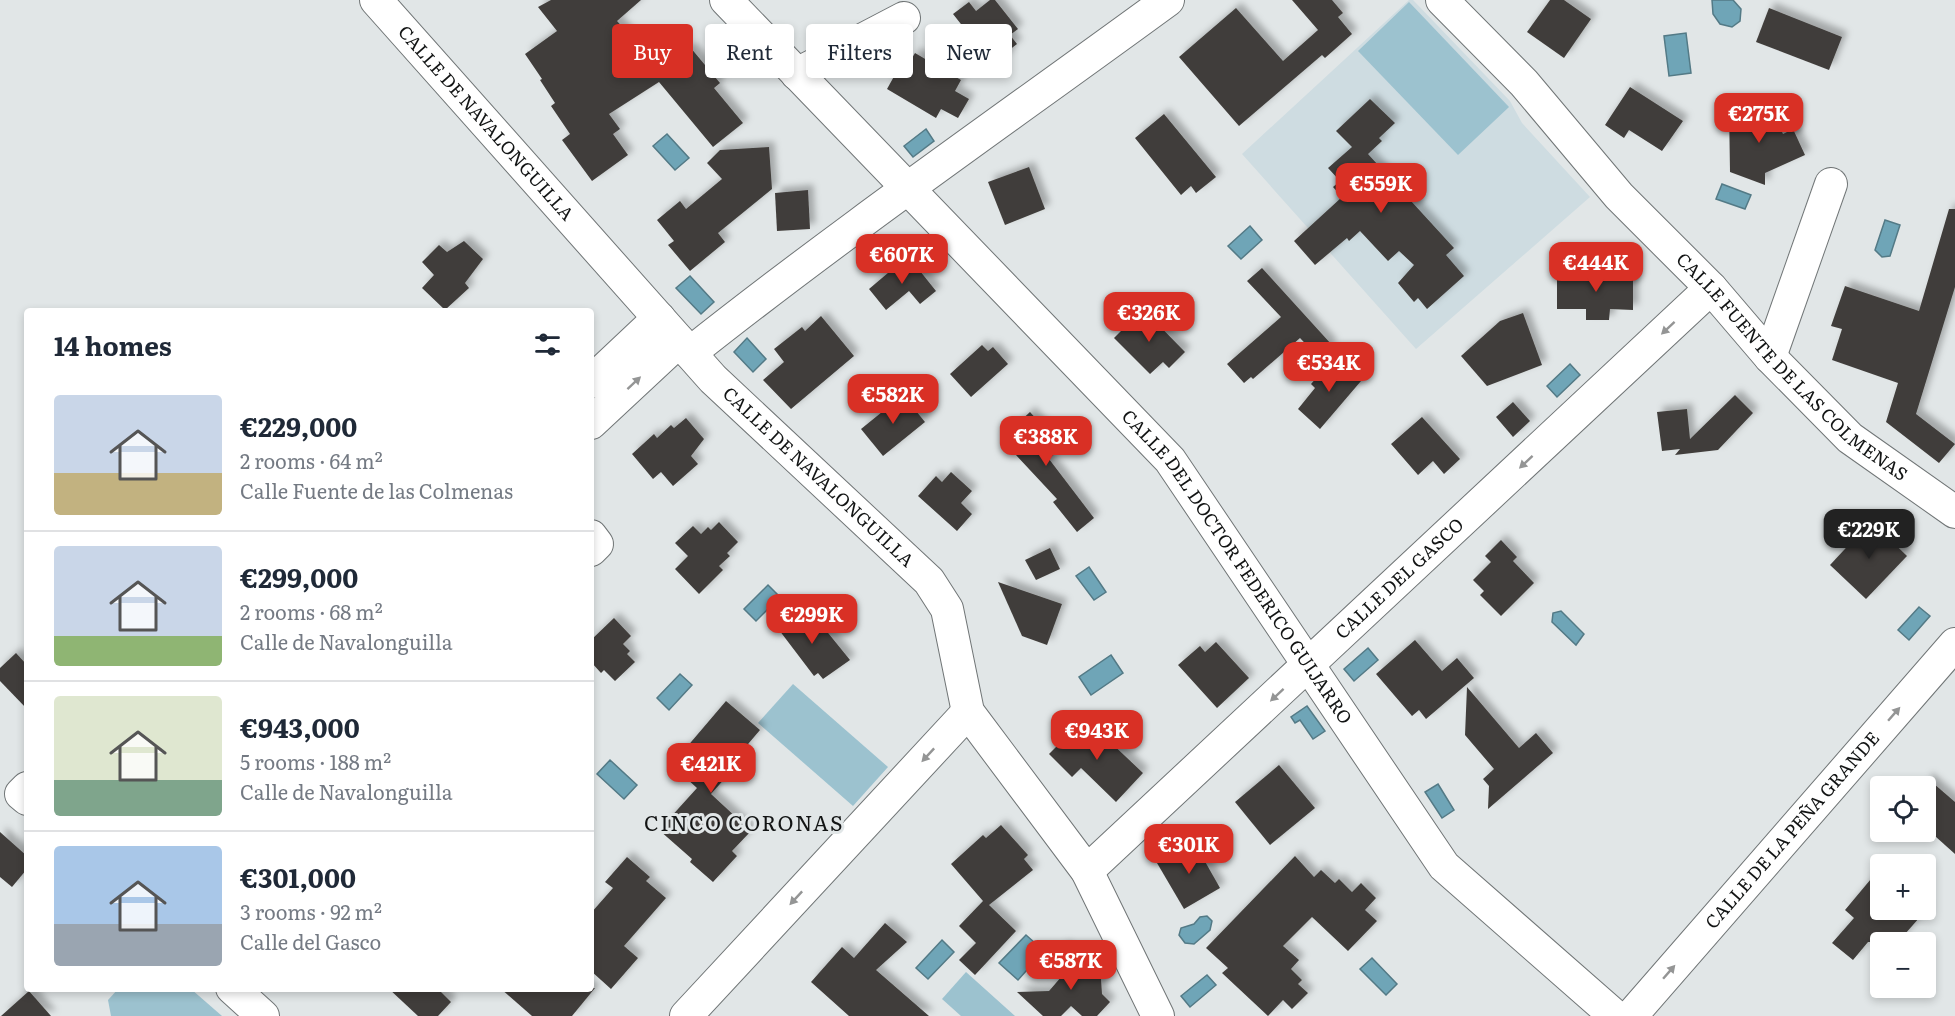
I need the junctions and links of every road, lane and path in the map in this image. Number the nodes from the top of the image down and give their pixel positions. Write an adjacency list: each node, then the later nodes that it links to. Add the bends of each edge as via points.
1 (376, 0): 10 (street, CALLE DE NAVALONGUILLA)
2 (726, 0): 6 (street, CALLE DEL DOCTOR FEDERICO GUIJARRO)
3 (1168, 0): 8 (street)
4 (1442, 0): 9 (street, CALLE FUENTE DE LAS COLMENAS, via 1524,83 1619,196)
5 (904, 18): 6 (street)
6 (797, 74): 8 (street, CALLE DEL DOCTOR FEDERICO GUIJARRO)
7 (1831, 184): 11 (street)
8 (909, 190): 10 (street, via 814,255); 16 (street, CALLE DEL DOCTOR FEDERICO GUIJARRO, via 1170,459)
9 (1711, 288): 11 (street, CALLE FUENTE DE LAS COLMENAS); 16 (street, CALLE DEL GASCO, one-way to 16)
10 (676, 337): 12 (street); 13 (street, one-way to 10); 17 (street, CALLE DE NAVALONGUILLA, via 713,379 929,581 947,609)
11 (1770, 357): 14 (street, CALLE FUENTE DE LAS COLMENAS, via 1850,438)
12 (594, 380)
13 (594, 420)
14 (1955, 512)
15 (1955, 644): 24 (street, CALLE DE LA PEÑA GRANDE, one-way to 15)
16 (1310, 664): 18 (street, CALLE DEL GASCO, one-way to 18); 23 (street, CALLE DEL DOCTOR FEDERICO GUIJARRO, via 1444,866)
17 (968, 712): 18 (street, CALLE DE NAVALONGUILLA); 21 (street, one-way to 21)
18 (1087, 871): 22 (street, CALLE DE NAVALONGUILLA)
19 (236, 992): 20 (street)
20 (263, 1016)
21 (686, 1016)
22 (1157, 1016)
23 (1615, 1016)
24 (1630, 1016)

